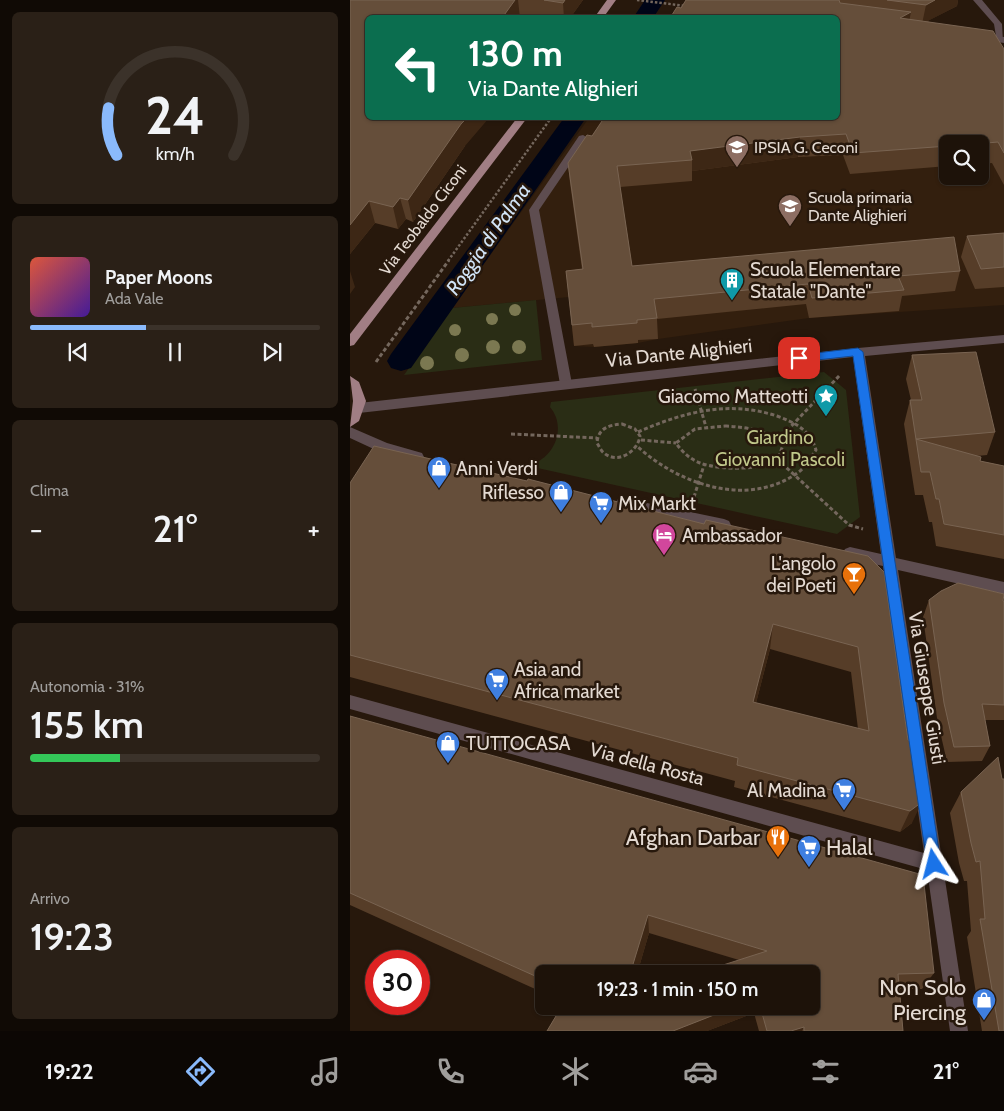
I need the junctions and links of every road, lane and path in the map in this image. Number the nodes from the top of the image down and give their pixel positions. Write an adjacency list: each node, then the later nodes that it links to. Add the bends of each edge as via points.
1 (612, 0): 6 (main road)
2 (637, 0): 4 (path)
3 (977, 0): 8 (street, via 998,24)
4 (642, 1): 5 (path)
5 (690, 7)
6 (600, 15)
7 (971, 36): 8 (street)
8 (1003, 42)
9 (520, 120): 13 (main road, Via Teobaldo Ciconi)
10 (550, 120): 15 (path)
11 (583, 138): 18 (street, via 534,210)
12 (1004, 339): 14 (street, Via Dante Alighieri)
13 (350, 342)
14 (858, 352): 18 (street, Via Dante Alighieri); 43 (street, Via Giuseppe Giusti)
15 (376, 362)
16 (840, 375): 23 (path)
17 (350, 380): 20 (main road, via 358,389)
18 (566, 384): 20 (street, Via Dante Alighieri)
19 (694, 385): 21 (path)
20 (359, 408): 22 (main road)
21 (701, 410): 23 (path, via 721,406 754,409); 24 (path); 26 (path, via 680,414)
22 (350, 422)
23 (796, 423): 30 (path); 36 (path, via 810,434 816,450 811,462)
24 (706, 427): 30 (path, via 741,427 760,431); 31 (path, via 685,433)
25 (350, 432): 34 (street, via 383,447)
26 (638, 432): 28 (path, via 629,425 615,424 603,429); 29 (path)
27 (511, 434): 28 (path)
28 (596, 438): 32 (path, via 599,448 615,457 629,455)
29 (641, 440): 31 (path); 32 (path)
30 (778, 440): 33 (path, via 783,445)
31 (676, 443): 35 (path, via 681,451)
32 (638, 448): 37 (path, via 666,472)
33 (777, 459): 35 (path, via 747,467); 36 (path)
34 (431, 460)
35 (704, 464): 37 (path)
36 (796, 476): 37 (path, via 777,484 741,490); 41 (path, via 849,525)
37 (698, 484): 39 (path)
38 (611, 501): 40 (street)
39 (692, 503)
40 (735, 528)
41 (864, 529)
42 (840, 550): 43 (street)
43 (888, 561): 44 (street); 46 (street, Via Giuseppe Giusti)
44 (1004, 588)
45 (350, 702): 46 (street, Via della Rosta)
46 (934, 864): 47 (street, Via Giuseppe Giusti)
47 (959, 1031)

